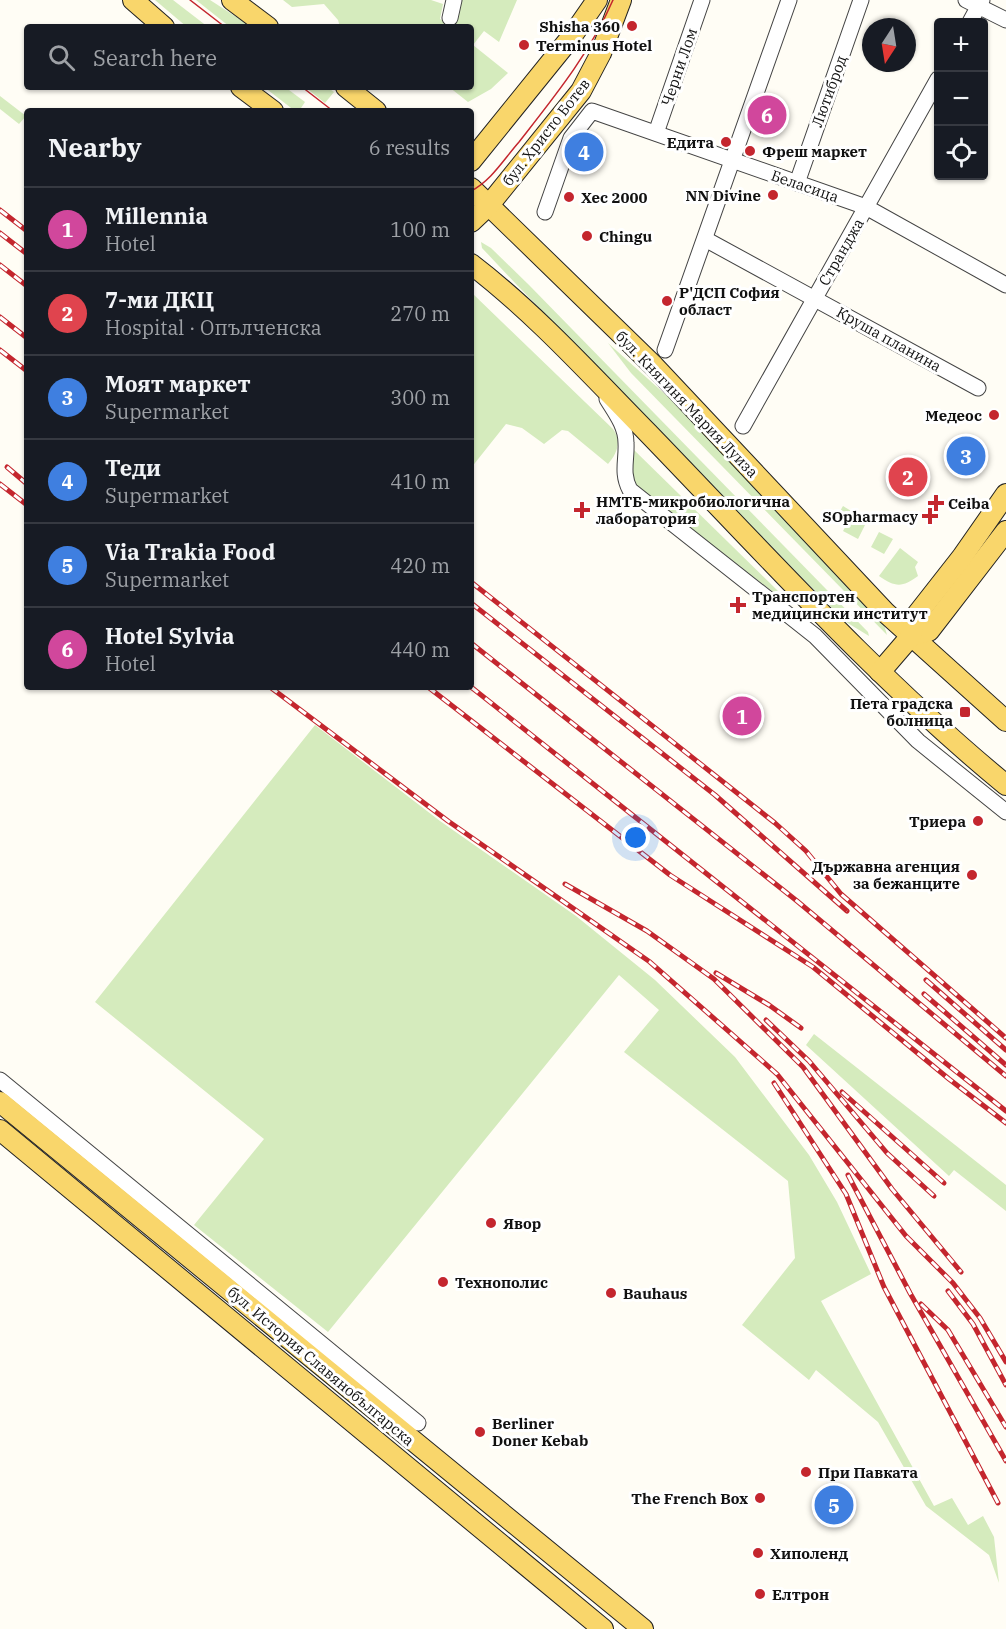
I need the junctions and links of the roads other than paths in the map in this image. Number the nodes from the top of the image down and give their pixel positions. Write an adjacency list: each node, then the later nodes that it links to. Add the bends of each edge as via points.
1 (133, 0): 13 (main road)
2 (232, 0): 14 (main road)
3 (454, 0): 10 (street)
4 (597, 0): 22 (main road)
5 (621, 0): 26 (main road, бул. Христо Ботев, via 601,53 581,91)
6 (702, 0): 21 (street, Черни Лом)
7 (789, 0): 23 (street)
8 (861, 0): 24 (street, Лютиброд)
9 (976, 2): 11 (street); 12 (street)
10 (450, 18)
11 (971, 18)
12 (1006, 20)
13 (161, 24)
14 (264, 24)
15 (934, 88): 27 (street, Странджа)
16 (246, 90): 18 (main road)
17 (350, 90): 19 (main road)
18 (269, 108)
19 (372, 108)
20 (592, 111): 21 (street, Беласица); 28 (street, бул. Христо Ботев, via 571,138)
21 (656, 133): 23 (street, Беласица)
22 (474, 157)
23 (732, 161): 24 (street, Беласица); 30 (street)
24 (796, 183): 27 (street, Беласица)
25 (474, 191): 26 (main road, бул. Княгиня Мария Луиза)
26 (489, 205): 29 (main road, бул. Христо Ботев); 40 (main road, бул. Княгиня Мария Луиза, via 654,366)
27 (866, 207): 32 (street, Беласица); 33 (street, Странджа)
28 (545, 212)
29 (474, 219)
30 (705, 239): 33 (street, Круша планина); 34 (street)
31 (474, 267): 35 (main road)
32 (1006, 285)
33 (814, 298): 36 (street, Круша планина); 37 (street, Странджа)
34 (665, 350)
35 (592, 376): 41 (main road); 44 (street, via 621,421 626,440 625,480 630,490 815,636 918,741)
36 (978, 388)
37 (743, 426)
38 (1006, 494): 40 (main road, via 915,617)
39 (1006, 531): 40 (main road, via 929,631)
40 (911, 636): 41 (main road); 42 (main road, бул. Княгиня Мария Луиза)
41 (880, 672): 43 (main road, via 941,731)
42 (1006, 721)
43 (1006, 785)
44 (1006, 812)
45 (0, 1080): 48 (street, бул. История Славянобългарска)
46 (0, 1102): 50 (main road, бул. История Славянобългарска)
47 (0, 1130): 49 (main road, бул. История Славянобългарска)
48 (418, 1423)
49 (603, 1629)
50 (643, 1629)

